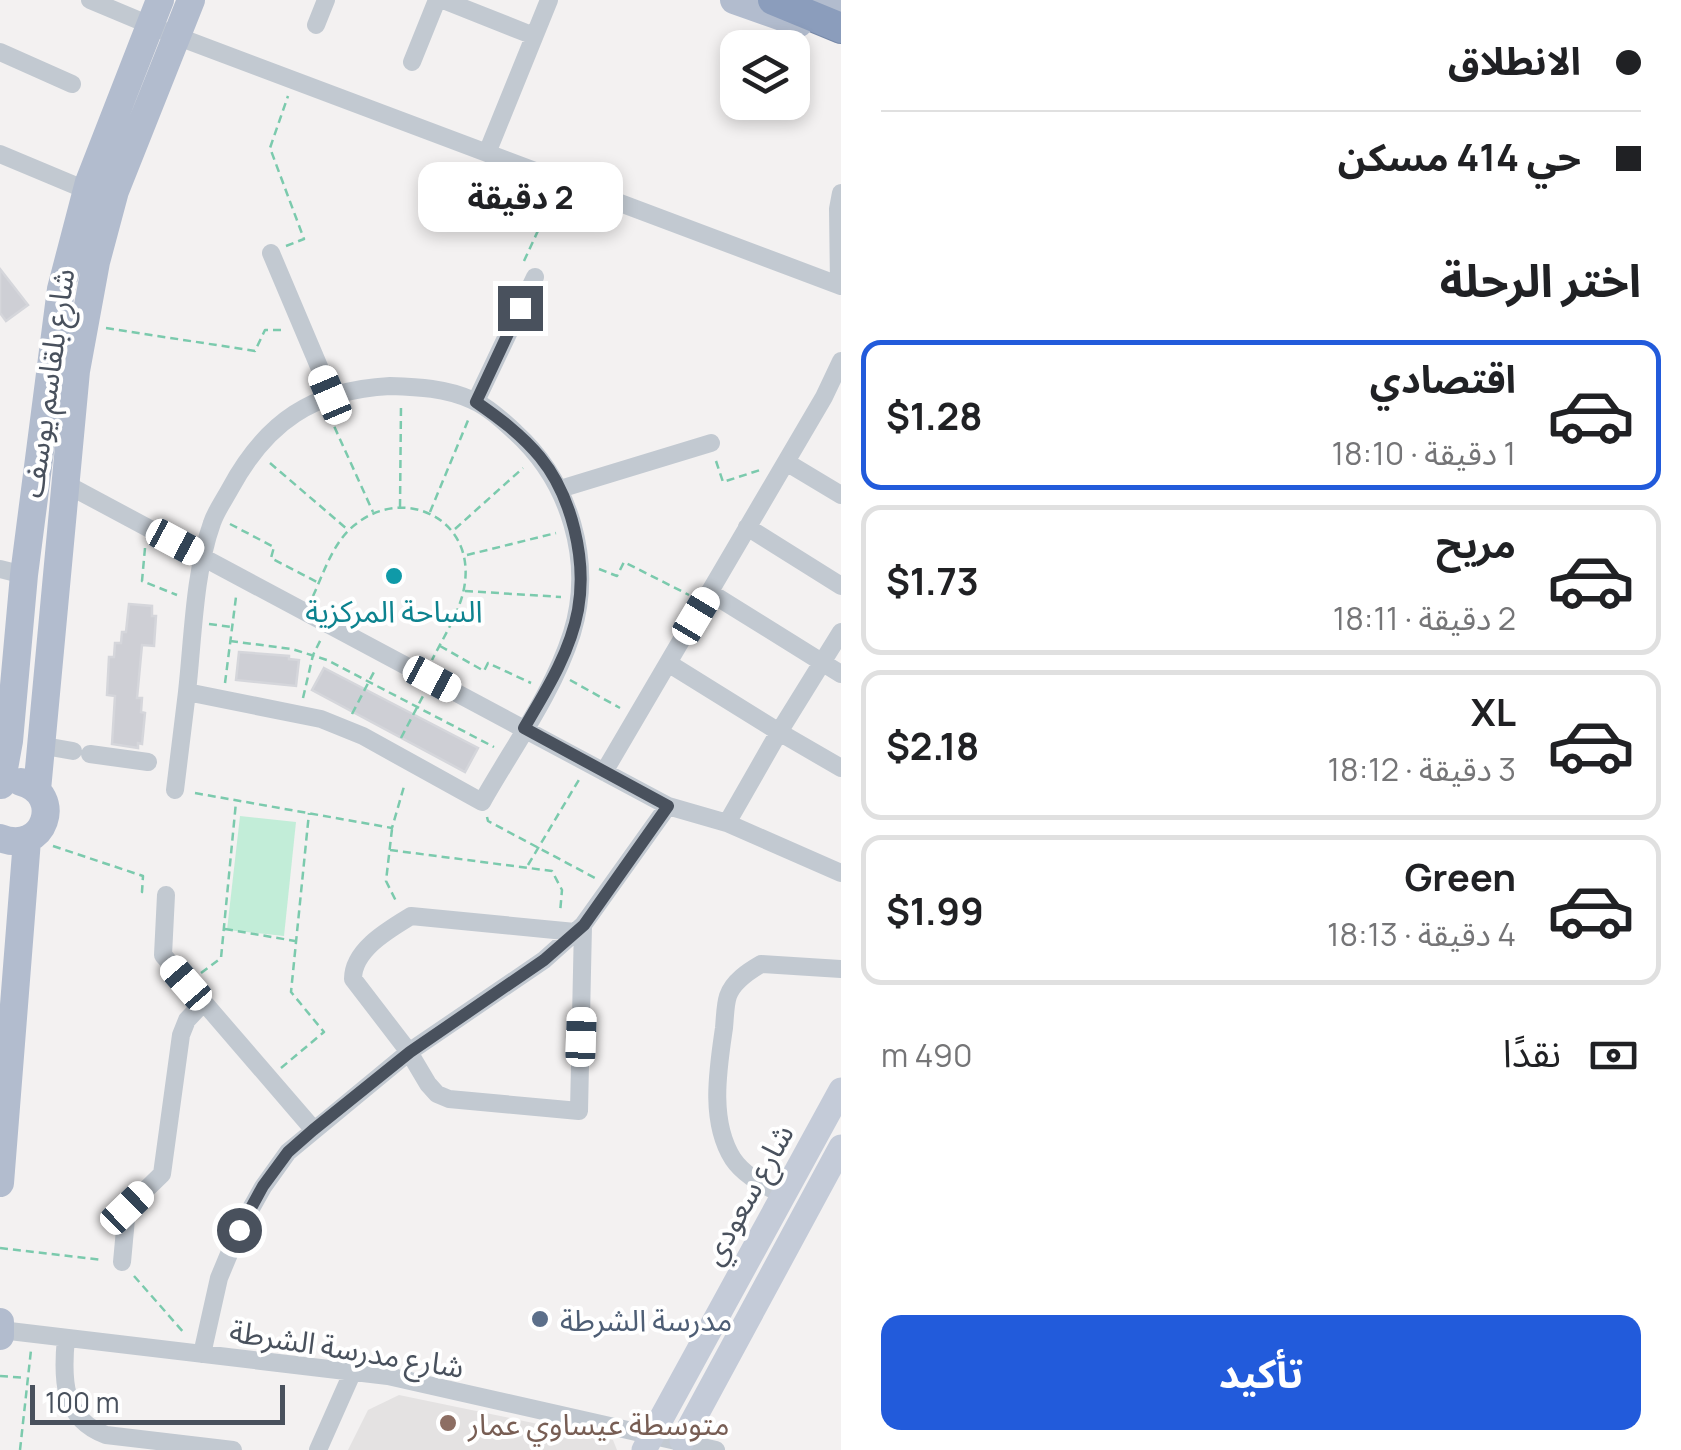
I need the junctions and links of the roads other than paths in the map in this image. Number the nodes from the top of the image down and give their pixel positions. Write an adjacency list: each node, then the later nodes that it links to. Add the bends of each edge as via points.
1 (90, 0): 10 (street)
2 (190, 0): 13 (main road, شارع بلقاسم يوسف)
3 (326, 0): 11 (street)
4 (440, 0): 14 (street); 17 (street)
5 (549, 0): 14 (street)
6 (734, 0): 15 (main road)
7 (773, 0): 12 (highway)
8 (814, 0): 9 (main road)
9 (841, 10)
10 (154, 13): 13 (street); 21 (main road, شارع بلقاسم يوسف)
11 (316, 24)
12 (841, 28)
13 (176, 36): 19 (street); 33 (main road, شارع بلقاسم يوسف, via 116,190 96,262)
14 (534, 36): 19 (street)
15 (841, 36)
16 (0, 52): 18 (street)
17 (412, 62)
18 (72, 84)
19 (488, 153): 25 (street)
20 (0, 154): 21 (street)
21 (86, 190): 38 (main road, شارع بلقاسم يوسف, via 61,289)
22 (841, 193): 25 (street)
23 (272, 253): 28 (street)
24 (535, 277): 29 (street)
25 (840, 286)
26 (841, 361): 27 (street)
27 (824, 397): 30 (street); 32 (street)
28 (326, 398): 29 (street, via 358,387 401,386); 37 (street, via 274,428 254,449 215,517)
29 (476, 402): 34 (street, via 538,454)
30 (841, 407)
31 (711, 443): 34 (street)
32 (786, 462): 35 (street); 36 (street)
33 (64, 483): 37 (street); 48 (main road, شارع بلقاسم يوسف)
34 (560, 489): 46 (street, via 573,529 579,598 556,672)
35 (841, 495)
36 (747, 527): 39 (street); 40 (street)
37 (204, 556): 45 (street); 46 (street)
38 (12, 572): 52 (main road, شارع بلقاسم يوسف, via 9,741)
39 (841, 586)
40 (710, 592): 42 (street); 43 (street)
41 (841, 632): 43 (street)
42 (668, 663): 47 (street); 50 (street)
43 (824, 663): 44 (street); 47 (street)
44 (841, 674)
45 (186, 692): 46 (street, via 345,729 482,802); 49 (street)
46 (524, 728): 50 (street)
47 (779, 732): 51 (street); 56 (street)
48 (39, 745): 49 (street); 53 (main road, شارع بلقاسم يوسف)
49 (178, 765): 54 (street)
50 (596, 768): 55 (street)
51 (841, 768)
52 (0, 785): 53 (main road, via 20,782)
53 (36, 790): 57 (main road, شارع بلقاسم يوسف, via 46,808 41,829)
54 (175, 790)
55 (668, 806): 56 (street); 60 (street)
56 (726, 823): 58 (street)
57 (20, 838): 67 (main road)
58 (841, 873)
59 (166, 895): 62 (street, via 164,955)
60 (572, 929): 63 (street, via 544,960); 63 (street, via 424,915 362,952 353,979); 63 (street, via 579,1111 449,1100 428,1084)
61 (841, 969): 68 (street, via 761,964 728,996 717,1106 725,1140 750,1177)
62 (204, 1003): 65 (street); 69 (street, via 182,1035 162,1174 127,1208)
63 (410, 1052): 65 (street)
64 (841, 1090): 68 (main road, شارع سعودي)
65 (313, 1130): 73 (street, via 288,1152 239,1230)
66 (841, 1148): 75 (main road, شارع سعودي)
67 (0, 1182)
68 (784, 1196): 76 (main road, شارع سعودي)
69 (122, 1262)
70 (0, 1322): 71 (main road)
71 (0, 1333): 72 (street, شارع مدرسة الشرطة)
72 (66, 1338): 73 (street, شارع مدرسة الشرطة); 77 (street, via 65,1391 81,1421 106,1435)
73 (202, 1354): 74 (street, شارع مدرسة الشرطة)
74 (353, 1371): 76 (street, شارع مدرسة الشرطة); 79 (street)
75 (682, 1441): 76 (street, شارع مدرسة الشرطة); 80 (street, شارع مدرسة الشرطة)
76 (648, 1442)
77 (160, 1445): 78 (street)
78 (233, 1450)
79 (318, 1450)
80 (716, 1450)

